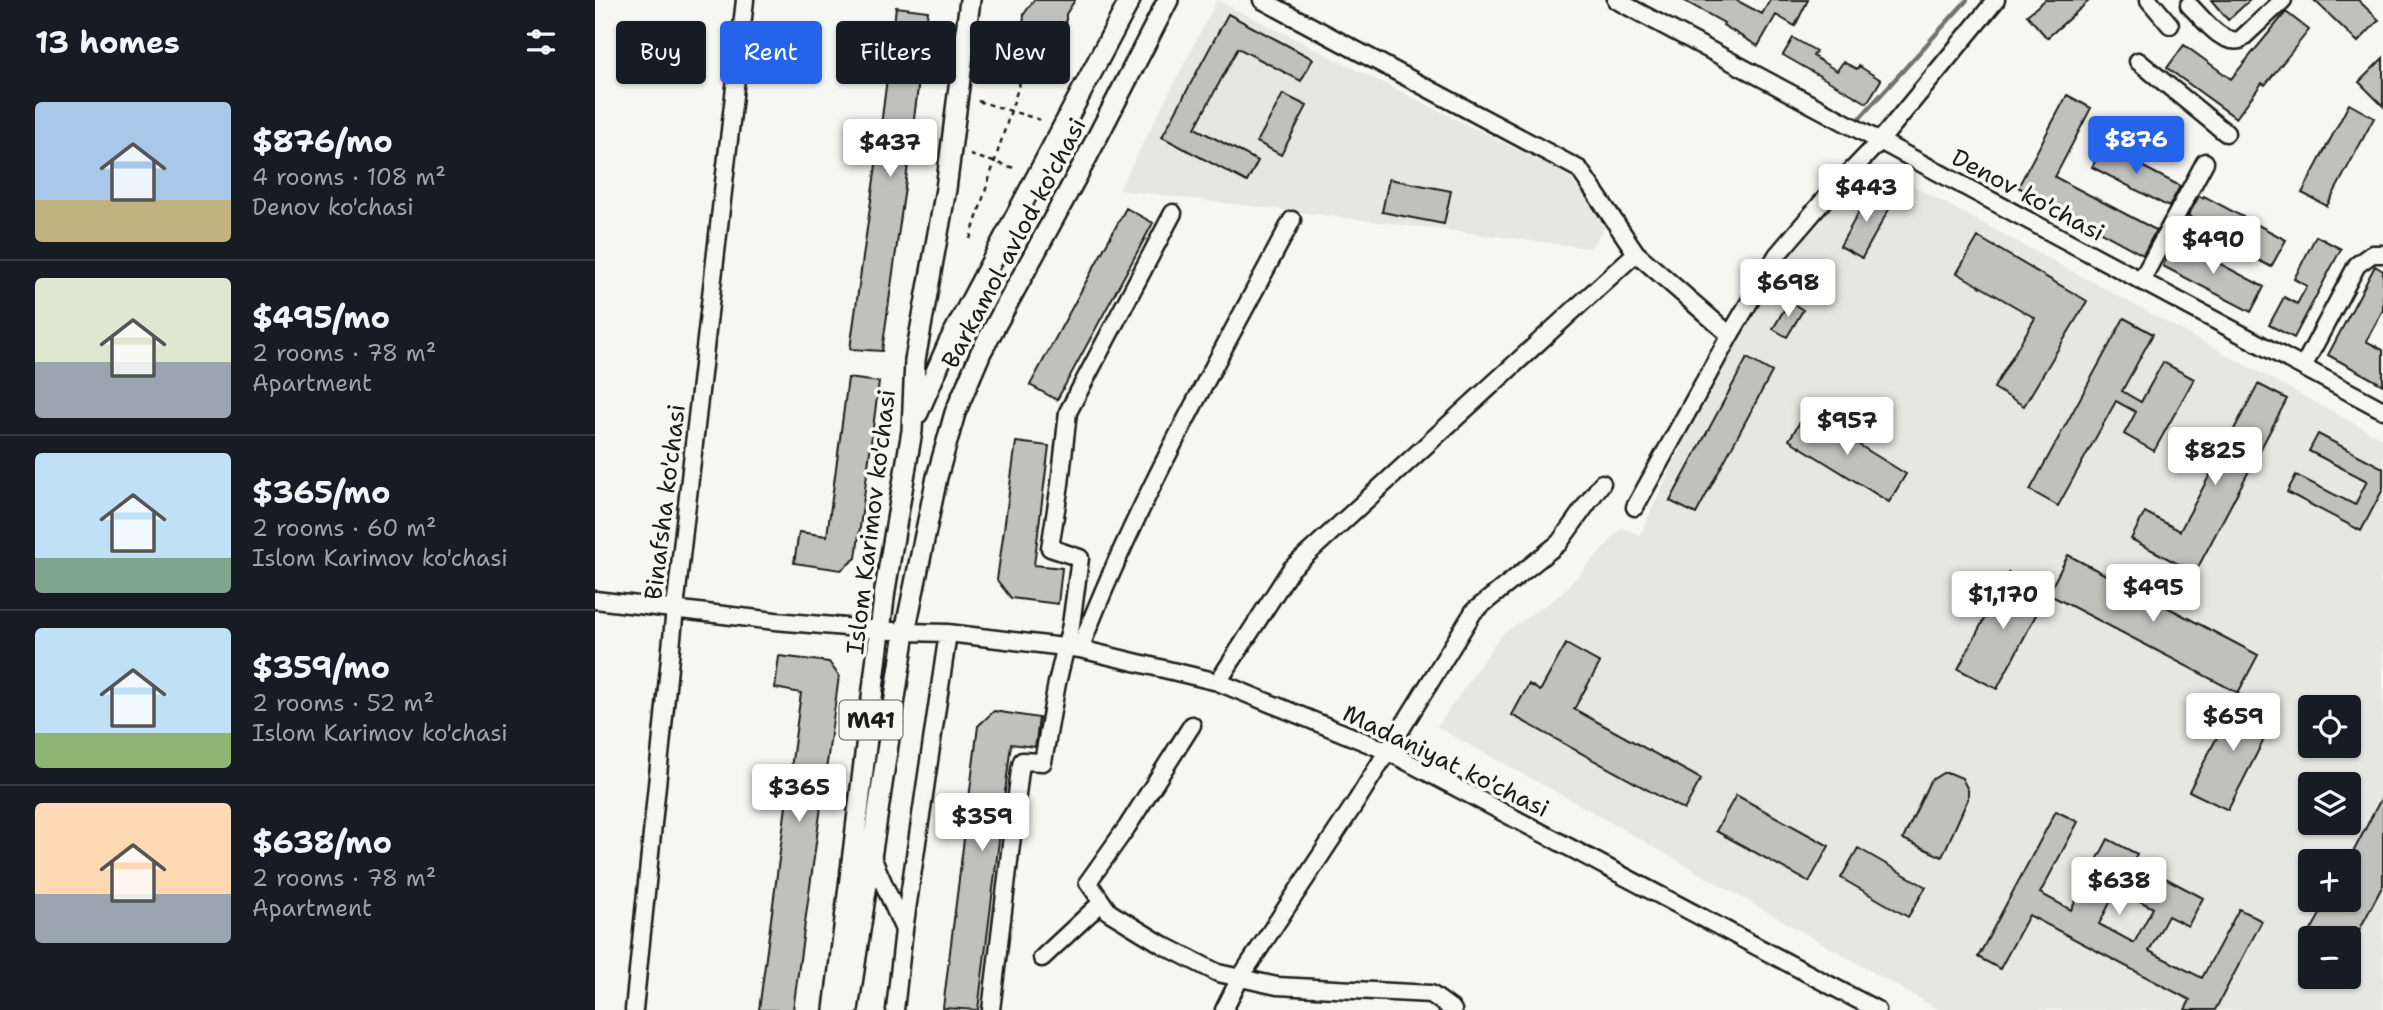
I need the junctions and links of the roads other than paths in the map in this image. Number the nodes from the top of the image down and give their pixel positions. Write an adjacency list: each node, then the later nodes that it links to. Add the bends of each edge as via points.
1 (745, 0): 30 (street, Binafsha ko'chasi)
2 (970, 0): 25 (main road, Islom Karimov ko'chasi, via 946,189 915,359)
3 (1130, 0): 25 (main road, Barkamol avlod ko'chasi / M41, via 948,344)
4 (1168, 0): 26 (main road, Barkamol avlod ko'chasi / M41, via 981,352 955,414)
5 (1262, 0): 10 (street)
6 (1616, 0): 15 (street, Denov ko'chasi)
7 (1996, 0): 15 (street)
8 (2149, 0): 12 (street)
9 (2283, 0): 11 (street, via 2240,40 2231,42)
10 (1283, 4): 19 (street, via 1579,169)
11 (2189, 5)
12 (2170, 25)
13 (2138, 61): 14 (street)
14 (2226, 133)
15 (1879, 142): 21 (street, Denov ko'chasi); 22 (street, via 1777,255)
16 (2204, 162): 21 (street)
17 (1173, 213): 34 (street, via 1067,412 1050,548 1080,558)
18 (1292, 220): 34 (street, via 1142,504)
19 (1636, 253): 22 (street); 35 (street, via 1291,569)
20 (2383, 254): 23 (street, via 2372,254 2357,265)
21 (2141, 281): 23 (street, Denov ko'chasi)
22 (1730, 335): 28 (street)
23 (2303, 367): 24 (street, Denov ko'chasi)
24 (2383, 410)
25 (912, 431): 31 (main road, Islom Karimov ko'chasi / M41)
26 (937, 477): 32 (main road, Islom Karimov ko'chasi / M41)
27 (1602, 483): 37 (street, via 1559,543 1474,611)
28 (1635, 507)
29 (595, 600): 30 (street, Madaniyat ko'chasi)
30 (675, 609): 31 (street, Madaniyat ko'chasi); 43 (street, Binafsha ko'chasi)
31 (882, 630): 32 (street, Madaniyat ko'chasi); 44 (main road, Islom Karimov ko'chasi / M41)
32 (905, 632): 33 (street, Madaniyat ko'chasi); 38 (main road, Islom Karimov ko'chasi / M41)
33 (948, 633): 34 (street, Madaniyat ko'chasi); 40 (street)
34 (1073, 649): 35 (street, Madaniyat ko'chasi); 47 (street, via 1057,683 1043,762 1022,761)
35 (1218, 682): 37 (street, Madaniyat ko'chasi)
36 (1192, 725): 39 (street, via 1088,882)
37 (1387, 751): 42 (street); 50 (street, Madaniyat ko'chasi)
38 (871, 854): 40 (street); 45 (main road, Islom Karimov ko'chasi / M41)
39 (1102, 902): 41 (street); 42 (street, via 1109,912 1163,946 1218,973)
40 (904, 930): 46 (street)
41 (1042, 958)
42 (1240, 978): 48 (street); 49 (street, via 1277,986 1431,994)
43 (634, 1010)
44 (834, 1010)
45 (848, 1010)
46 (894, 1010)
47 (991, 1010)
48 (1224, 1010)
49 (1453, 1010)
50 (1877, 1010)

